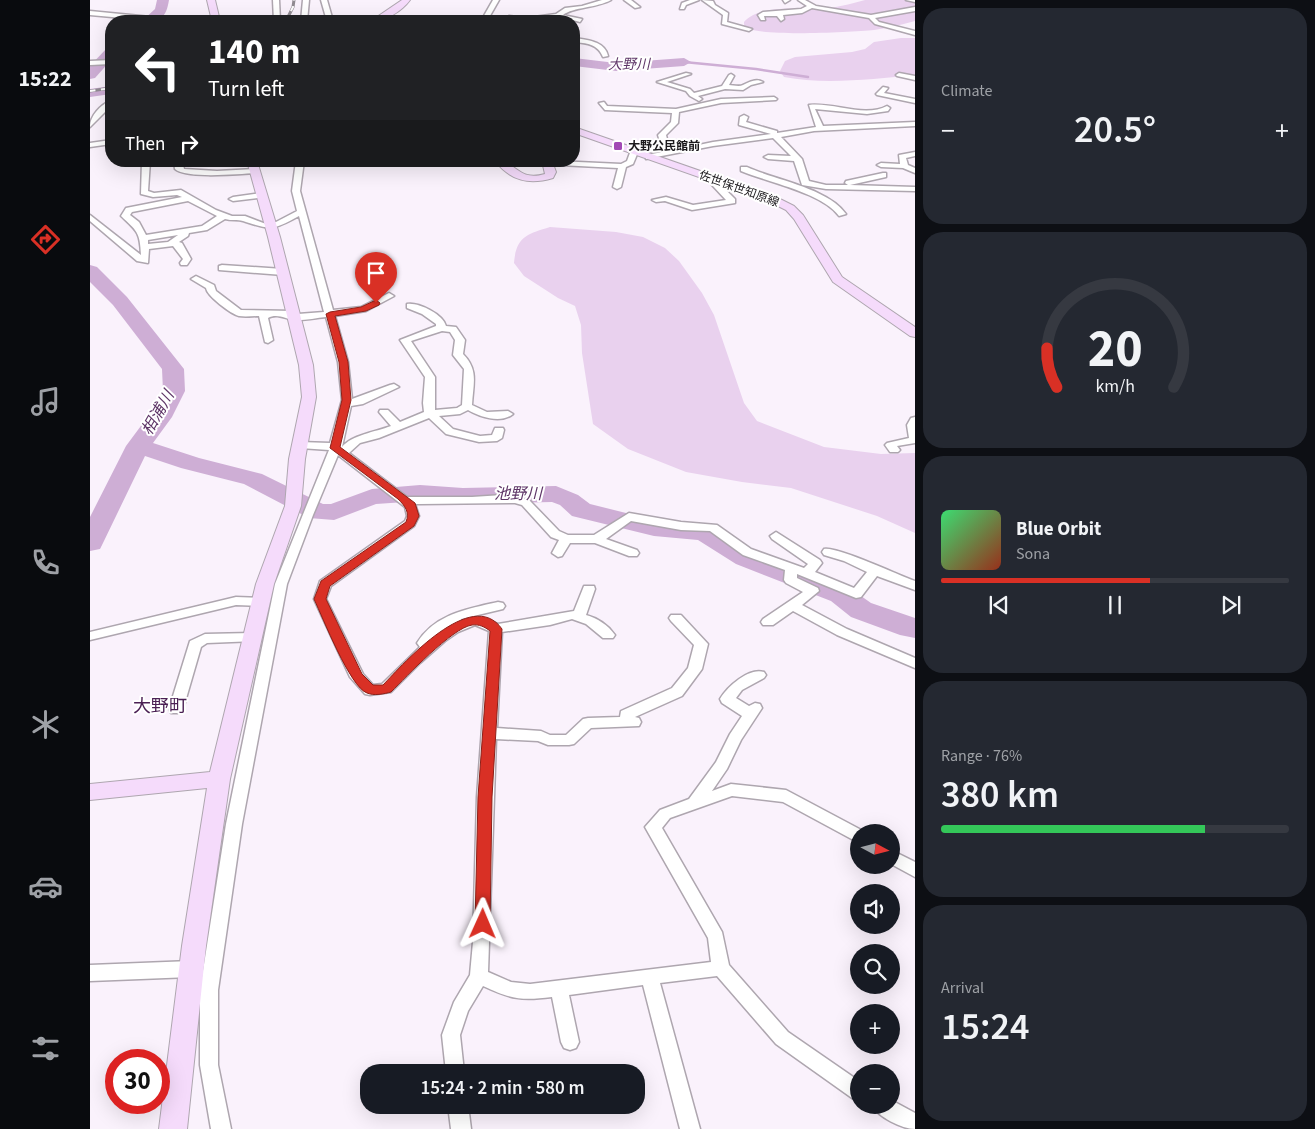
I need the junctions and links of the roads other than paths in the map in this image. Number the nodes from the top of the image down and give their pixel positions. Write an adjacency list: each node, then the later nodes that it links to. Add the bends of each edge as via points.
1 (211, 0): 25 (street)
2 (276, 0): 26 (street)
3 (306, 0): 27 (street)
4 (324, 0): 28 (street)
5 (406, 0): 29 (street)
6 (496, 0): 30 (street)
7 (608, 0): 17 (street, via 583,8)
8 (627, 0): 16 (street)
9 (696, 0): 18 (street)
10 (705, 0): 37 (street, via 726,14 724,23)
11 (801, 0): 14 (street)
12 (909, 0): 13 (street)
13 (915, 0)
14 (811, 6): 19 (street); 35 (street, via 780,16 763,14)
15 (562, 7): 17 (street)
16 (637, 7)
17 (570, 8): 31 (street)
18 (682, 8)
19 (833, 8): 33 (street); 34 (street, via 830,17)
20 (915, 9): 21 (street)
21 (901, 12): 23 (street); 32 (street)
22 (90, 13): 24 (street)
23 (915, 14)
24 (105, 15)
25 (215, 15)
26 (278, 15)
27 (305, 15)
28 (328, 15)
29 (385, 15)
30 (487, 15)
31 (560, 15)
32 (881, 16): 33 (street); 36 (street)
33 (871, 17): 38 (street, via 877,23)
34 (834, 18)
35 (763, 19)
36 (904, 20)
37 (749, 29)
38 (915, 32)
39 (580, 40): 40 (street, via 595,43)
40 (605, 56)
41 (105, 62): 42 (street)
42 (90, 63)
43 (688, 74): 50 (street, via 660,82 688,90)
44 (899, 75): 46 (street)
45 (731, 76): 48 (street)
46 (915, 78)
47 (760, 82): 48 (street, via 749,82 743,88)
48 (725, 87): 50 (street)
49 (885, 88): 53 (street, via 879,94)
50 (692, 95): 55 (street)
51 (826, 97): 56 (street)
52 (774, 99): 55 (street)
53 (915, 101)
54 (602, 103): 59 (street, via 605,108)
55 (702, 105): 59 (street)
56 (822, 106): 58 (street, via 867,112); 60 (street, via 811,106)
57 (105, 108): 63 (street)
58 (887, 108)
59 (676, 111): 73 (street, via 674,122 662,135)
60 (814, 114): 62 (street); 67 (street)
61 (105, 115): 63 (street)
62 (833, 115)
63 (97, 116): 66 (street)
64 (744, 117): 69 (street, via 742,123 749,127)
65 (915, 124): 67 (street)
66 (90, 125)
67 (820, 129): 69 (street)
68 (580, 132): 72 (street, 佐世保世知原線)
69 (778, 136): 73 (street, via 713,144); 77 (street)
70 (105, 143): 71 (street)
71 (90, 145)
72 (634, 152): 76 (street, 佐世保世知原線); 80 (street, via 630,162)
73 (667, 154): 76 (street)
74 (915, 154): 81 (street, via 902,157)
75 (768, 156): 77 (street)
76 (649, 157): 92 (street, 佐世保世知原線)
77 (798, 159): 93 (street, via 803,170)
78 (580, 164): 80 (street)
79 (881, 165): 81 (street)
80 (622, 166): 94 (street)
81 (904, 166): 90 (street)
82 (146, 167): 99 (street, via 144,192 153,195 178,192)
83 (179, 167): 84 (street, via 182,171 217,173)
84 (248, 167)
85 (253, 167): 97 (street)
86 (299, 167): 103 (street, via 296,191)
87 (506, 167): 88 (street, via 512,174 533,180 549,176)
88 (549, 167)
89 (744, 168): 93 (street, via 752,173)
90 (915, 171)
91 (883, 175): 95 (street)
92 (716, 180): 102 (street, via 716,185 732,201); 124 (street, 佐世保世知原線, via 790,208 799,217 837,279)
93 (801, 185): 95 (street); 104 (street, via 837,207)
94 (617, 187)
95 (840, 187): 96 (street)
96 (915, 189)
97 (262, 195): 100 (street); 109 (street)
98 (674, 197): 102 (street)
99 (191, 198): 106 (street, via 214,212); 107 (street, via 129,210 126,216)
100 (233, 199)
101 (656, 200): 102 (street, via 666,199)
102 (692, 208)
103 (301, 212): 109 (street); 121 (street)
104 (842, 214)
105 (90, 217): 113 (street, via 145,261)
106 (230, 217): 109 (street, via 244,217); 110 (street)
107 (129, 218): 108 (street); 111 (street, via 134,220)
108 (118, 223)
109 (271, 226): 116 (street)
110 (189, 231): 111 (street); 112 (street)
111 (144, 238): 113 (street)
112 (173, 242): 113 (street); 114 (street, via 179,245 186,259)
113 (145, 247)
114 (184, 264)
115 (222, 268): 116 (street)
116 (283, 272): 122 (street)
117 (196, 279): 120 (street, via 211,287 211,292 235,311)
118 (389, 296): 121 (street, via 363,309)
119 (410, 306): 123 (street, via 441,323)
120 (269, 313): 122 (street); 125 (street, via 263,317)
121 (330, 314): 122 (street); 127 (street, via 343,362)
122 (294, 315): 135 (street, via 309,379)
123 (441, 328): 128 (street, via 453,329 460,340 458,355 469,369); 130 (street, via 405,340 430,377)
124 (915, 333)
125 (268, 340)
126 (394, 387): 127 (street, via 359,402)
127 (346, 403): 137 (street)
128 (467, 406): 130 (street, via 460,411); 131 (street, via 485,415)
129 (384, 412): 133 (street)
130 (430, 414): 133 (street); 134 (street, via 450,432 479,439 497,438)
131 (508, 414)
132 (915, 420): 136 (street, via 912,425 915,440 894,443 891,445)
133 (398, 427): 137 (street, via 356,440)
134 (499, 430)
135 (300, 445): 137 (street); 139 (street)
136 (894, 450)
137 (339, 451): 138 (street); 139 (street)
138 (401, 497): 141 (street, via 519,500 526,503 554,534); 161 (street, via 411,506 413,516 410,523 325,584 320,599 357,677 370,690 386,689)
139 (302, 503): 151 (street); 185 (street, via 281,584 234,824 209,990 209,1065)
140 (776, 536): 148 (street, via 816,562)
141 (566, 539): 142 (street); 144 (street)
142 (596, 539): 145 (street); 146 (street, via 629,517 681,526 702,526 713,528 747,552)
143 (828, 552): 147 (street)
144 (558, 553)
145 (633, 553)
146 (792, 568): 148 (street); 152 (street, via 790,580 813,591)
147 (875, 570): 148 (street, via 856,594); 149 (street)
148 (806, 573)
149 (915, 586)
150 (589, 589): 154 (street)
151 (260, 602): 159 (street, via 236,601); 160 (street)
152 (792, 605): 156 (street); 162 (street, via 842,632)
153 (498, 606): 161 (street, via 457,616 438,628 424,643)
154 (579, 617): 157 (street, via 572,615); 158 (street, via 591,621)
155 (676, 618): 165 (street, via 701,644 695,669 677,692 626,715 632,722 613,728 588,723 570,740)
156 (768, 622)
157 (496, 629): 161 (street, via 486,622 473,620 458,625); 165 (street)
158 (608, 635)
159 (92, 636)
160 (252, 638): 164 (street, via 205,639 195,644); 166 (street)
161 (430, 647)
162 (915, 663)
163 (759, 675): 168 (street, via 737,687 727,699 753,711 722,766)
164 (176, 709)
165 (490, 733): 175 (street)
166 (219, 779): 167 (street); 173 (street)
167 (90, 792)
168 (695, 803): 169 (street, via 731,790 786,796); 172 (street, via 665,814 653,827 716,937)
169 (850, 832)
170 (900, 861): 171 (street)
171 (915, 870)
172 (721, 968): 176 (street); 180 (street, via 782,1038)
173 (191, 969): 174 (street); 184 (street)
174 (90, 973)
175 (479, 976): 177 (street, via 510,990 530,992); 179 (street, via 460,1008 450,1035)
176 (650, 977): 177 (street); 187 (street)
177 (559, 988): 178 (street)
178 (570, 1042)
179 (453, 1064)
180 (850, 1086)
181 (459, 1114): 186 (street)
182 (898, 1114): 183 (street)
183 (915, 1123)
184 (173, 1129)
185 (221, 1129)
186 (461, 1129)
187 (690, 1129)

